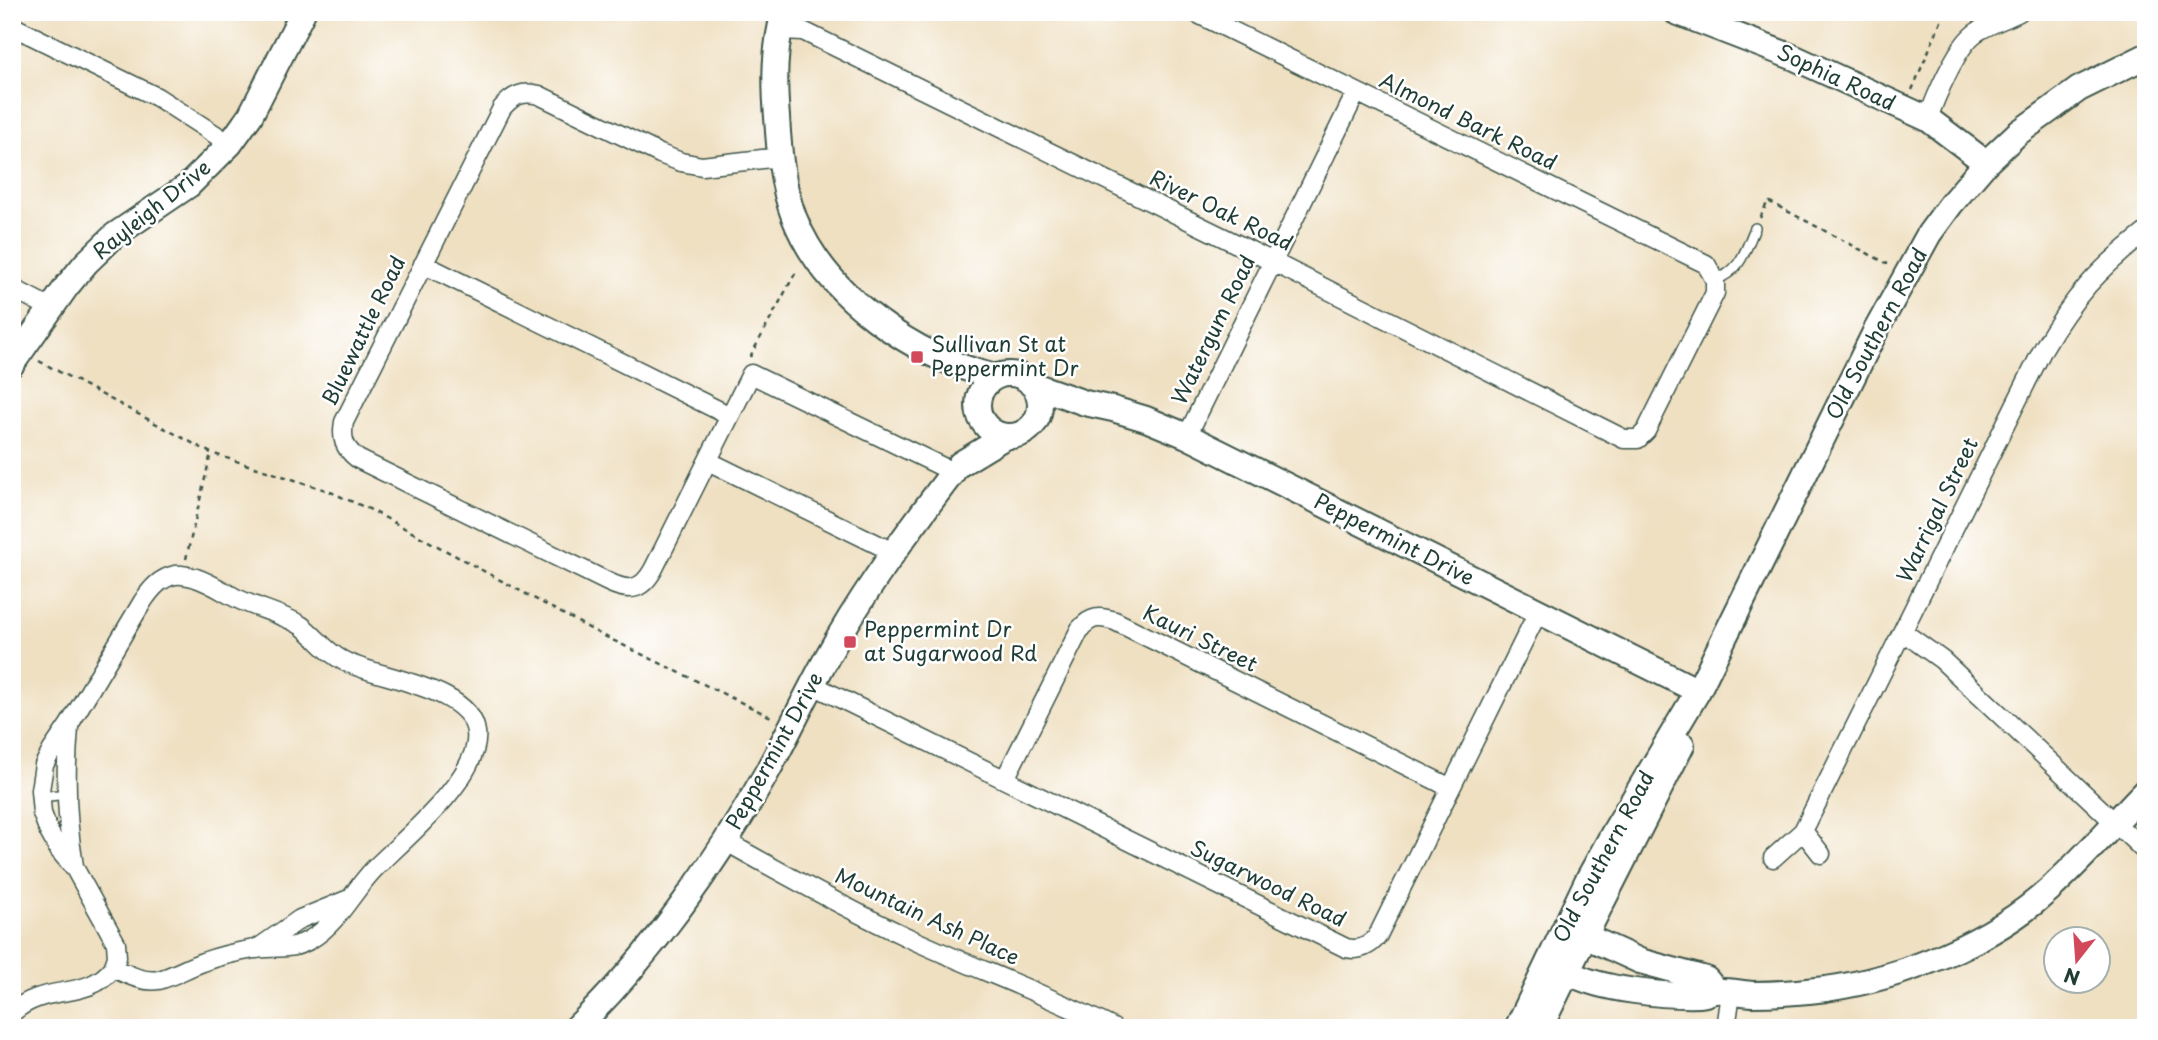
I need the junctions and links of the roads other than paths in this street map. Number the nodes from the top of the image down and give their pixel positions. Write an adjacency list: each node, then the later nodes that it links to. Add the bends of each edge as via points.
1 (303, 12): 10 (street, Rayleigh Drive, via 250,116)
2 (1194, 12): 8 (street, Almond Bark Road)
3 (1676, 12): 9 (street, Sophia Road, via 1795,58)
4 (2019, 12): 9 (street, via 1973,35 1951,68)
5 (782, 21): 11 (street, via 774,74); 15 (street, River Oak Road)
6 (12, 26): 10 (street, via 158,97)
7 (2146, 56): 12 (street, Old Southern Road, via 2079,89)
8 (1356, 93): 15 (street, Watergum Road); 17 (street, Almond Bark Road, via 1706,264)
9 (1928, 119): 12 (street, Sophia Road)
10 (230, 144): 19 (street, Rayleigh Drive, via 189,185 115,235)
11 (780, 157): 16 (street, Bluewattle Road, via 714,165 681,162 539,95 517,94 502,108); 20 (street, via 794,216 826,271 869,314)
12 (1986, 163): 36 (street, Old Southern Road, via 1944,214 1906,274)
13 (1755, 228): 17 (lane, via 1737,266)
14 (2146, 232): 34 (street, Warrigal Street, via 2088,281 2064,313)
15 (1272, 261): 17 (street, River Oak Road, via 1624,439 1638,439 1646,431 1716,293); 29 (street, Watergum Road)
16 (423, 264): 26 (street); 30 (street, Bluewattle Road, via 344,422 344,444 358,459 607,583 628,589 647,582)
17 (1715, 280)
18 (12, 288): 19 (street)
19 (51, 307): 21 (street, Rayleigh Drive)
20 (935, 357): 22 (street); 25 (street)
21 (17, 358)
22 (995, 377): 23 (street, via 1014,375); 25 (street, via 982,388)
23 (1031, 384): 24 (street, Peppermint Drive); 27 (street, via 1040,403)
24 (1085, 403): 27 (street); 29 (street, Peppermint Drive, via 1113,408)
25 (978, 409): 28 (street, via 989,429); 31 (street, Peppermint Drive)
26 (730, 416): 30 (street, Bluewattle Road); 31 (street, Bluewattle Road, via 751,374)
27 (1035, 422): 28 (street, via 1023,433)
28 (1006, 436): 31 (street, Peppermint Drive)
29 (1187, 436): 33 (street, Peppermint Drive)
30 (708, 461): 32 (street)
31 (956, 468): 32 (street, Peppermint Drive)
32 (893, 552): 35 (street, Peppermint Drive)
33 (1538, 612): 36 (street, Peppermint Drive); 39 (street, Sugarwood Road)
34 (1903, 632): 43 (street, via 1942,660); 44 (street, Warrigal Street)
35 (811, 684): 38 (street, Sugarwood Road); 45 (street, Peppermint Drive, via 767,772)
36 (1699, 691): 52 (street, Old Southern Road, via 1685,740); 55 (street, Old Southern Road, via 1614,832)
37 (69, 725): 41 (street); 42 (street, via 44,765); 50 (street, via 152,587 182,575 294,622 343,661 455,701 476,732 476,748 465,771)
38 (1005, 779): 39 (street, Sugarwood Road, via 1354,950 1370,945 1377,937); 39 (street, Kauri Street, via 1080,629 1095,617 1115,621)
39 (1451, 788)
40 (2146, 790): 43 (street)
41 (67, 794): 42 (lane); 49 (street)
42 (40, 797): 49 (street, via 49,832)
43 (2114, 823): 46 (street); 57 (street, via 2050,890 2022,912 1933,959 1892,975 1827,989)
44 (1803, 831): 47 (street); 48 (street, Warrigal Street)
45 (725, 841): 59 (street, Peppermint Drive); 60 (street, Mountain Ash Place, via 887,928)
46 (2146, 852)
47 (1821, 854)
48 (1773, 858)
49 (75, 869): 56 (street, via 116,943)
50 (349, 899): 51 (street); 53 (street, via 328,928)
51 (300, 919): 53 (lane); 54 (street)
52 (1584, 936): 55 (street); 57 (street, via 1640,961 1706,979)
53 (309, 941): 54 (street, via 284,950)
54 (257, 949): 56 (street, via 158,980)
55 (1560, 962): 57 (street, via 1597,983 1640,991); 61 (street, Old Southern Road); 62 (street, Old Southern Road)
56 (113, 968): 58 (street, via 89,988 53,992)
57 (1723, 992): 63 (street)
58 (12, 1013)
59 (586, 1025)
60 (1113, 1028)
61 (1517, 1028)
62 (1540, 1028)
63 (1726, 1028)

